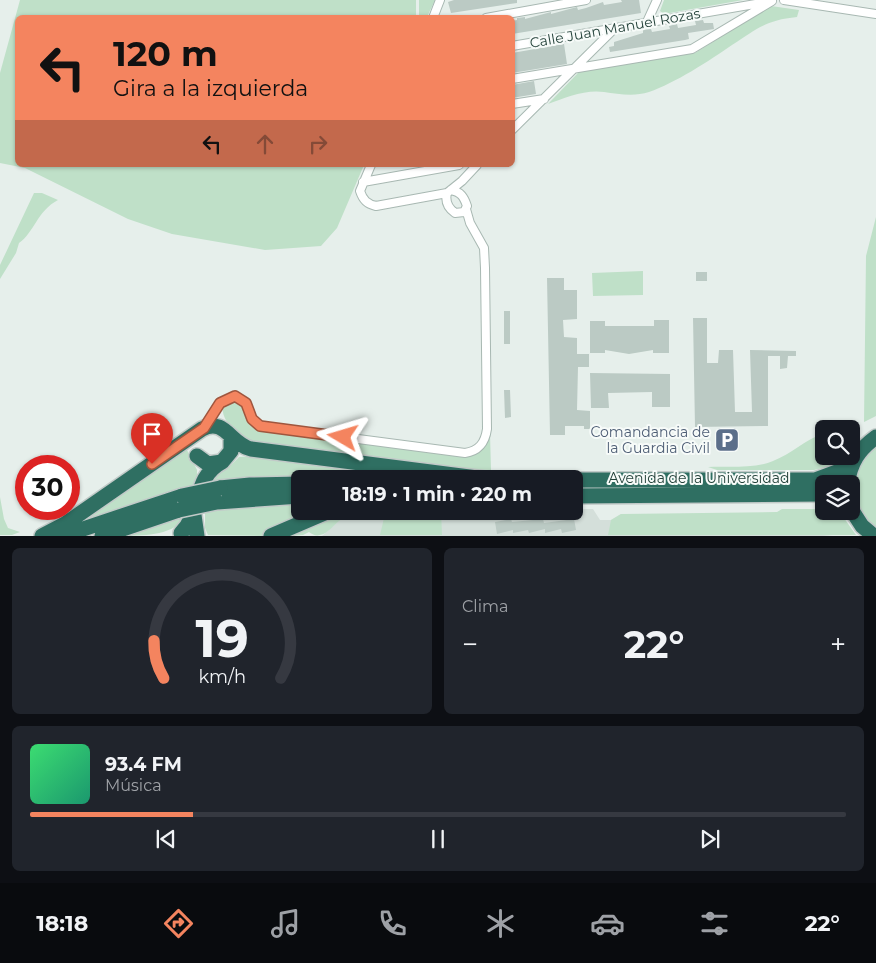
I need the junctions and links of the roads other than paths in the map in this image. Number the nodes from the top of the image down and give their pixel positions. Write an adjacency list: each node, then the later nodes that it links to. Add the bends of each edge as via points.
1 (440, 0): 12 (street)
2 (586, 0): 13 (street)
3 (657, 0): 15 (street)
4 (774, 0): 9 (street, Calle Juan Manuel Rozas); 14 (street)
5 (784, 0): 8 (street)
6 (831, 0): 10 (street)
7 (839, 0): 10 (street)
8 (816, 3): 10 (street)
9 (737, 7): 14 (street); 15 (street, Calle Juan Manuel Rozas)
10 (842, 9): 11 (street)
11 (876, 14)
12 (434, 15)
13 (503, 15)
14 (742, 19): 20 (street, via 692,49)
15 (647, 22): 16 (street, Calle Juan Manuel Rozas)
16 (614, 28): 17 (street, Calle Juan Manuel Rozas); 19 (street)
17 (591, 32): 18 (street, Calle Juan Manuel Rozas); 19 (street, via 596,38)
18 (515, 45)
19 (596, 47): 20 (street)
20 (575, 67): 21 (street); 23 (street)
21 (548, 72): 22 (street); 23 (street)
22 (515, 78)
23 (557, 86): 24 (street)
24 (544, 99): 25 (street); 26 (street)
25 (515, 104)
26 (515, 128)
27 (370, 167): 30 (street)
28 (448, 167): 30 (street)
29 (475, 167): 31 (street)
30 (363, 182): 31 (street, via 360,191 363,200 376,206)
31 (451, 194): 32 (street, via 464,198); 33 (street, via 450,208)
32 (466, 209): 33 (street); 34 (street)
33 (457, 213): 34 (street)
34 (470, 223): 35 (street, via 484,248 485,268 487,429 479,448 465,453 260,426 252,419 246,403 235,396 220,403)
35 (216, 412): 36 (street); 37 (street)
36 (202, 429): 37 (highway, via 213,426); 39 (highway, via 194,442); 55 (highway, via 65,524)
37 (227, 433): 40 (highway, via 231,451); 42 (highway, via 242,447 251,450)
38 (876, 437): 41 (highway, via 864,446)
39 (197, 456): 40 (highway, via 208,464); 44 (highway)
40 (222, 462): 44 (highway, via 212,467)
41 (850, 467): 43 (highway); 45 (highway, Avenida de la Universidad, via 814,480)
42 (412, 470)
43 (849, 475)
44 (203, 478): 54 (highway)
45 (583, 480)
46 (291, 484): 48 (highway, via 250,485)
47 (815, 494): 50 (highway, Avenida de la Universidad)
48 (219, 495): 49 (highway); 51 (highway, bridge)
49 (291, 496)
50 (583, 496)
51 (180, 503): 56 (highway); 57 (highway)
52 (308, 520): 58 (highway)
53 (858, 520): 59 (highway)
54 (187, 535)
55 (42, 536)
56 (62, 536)
57 (102, 536)
58 (271, 536)
59 (874, 536)

